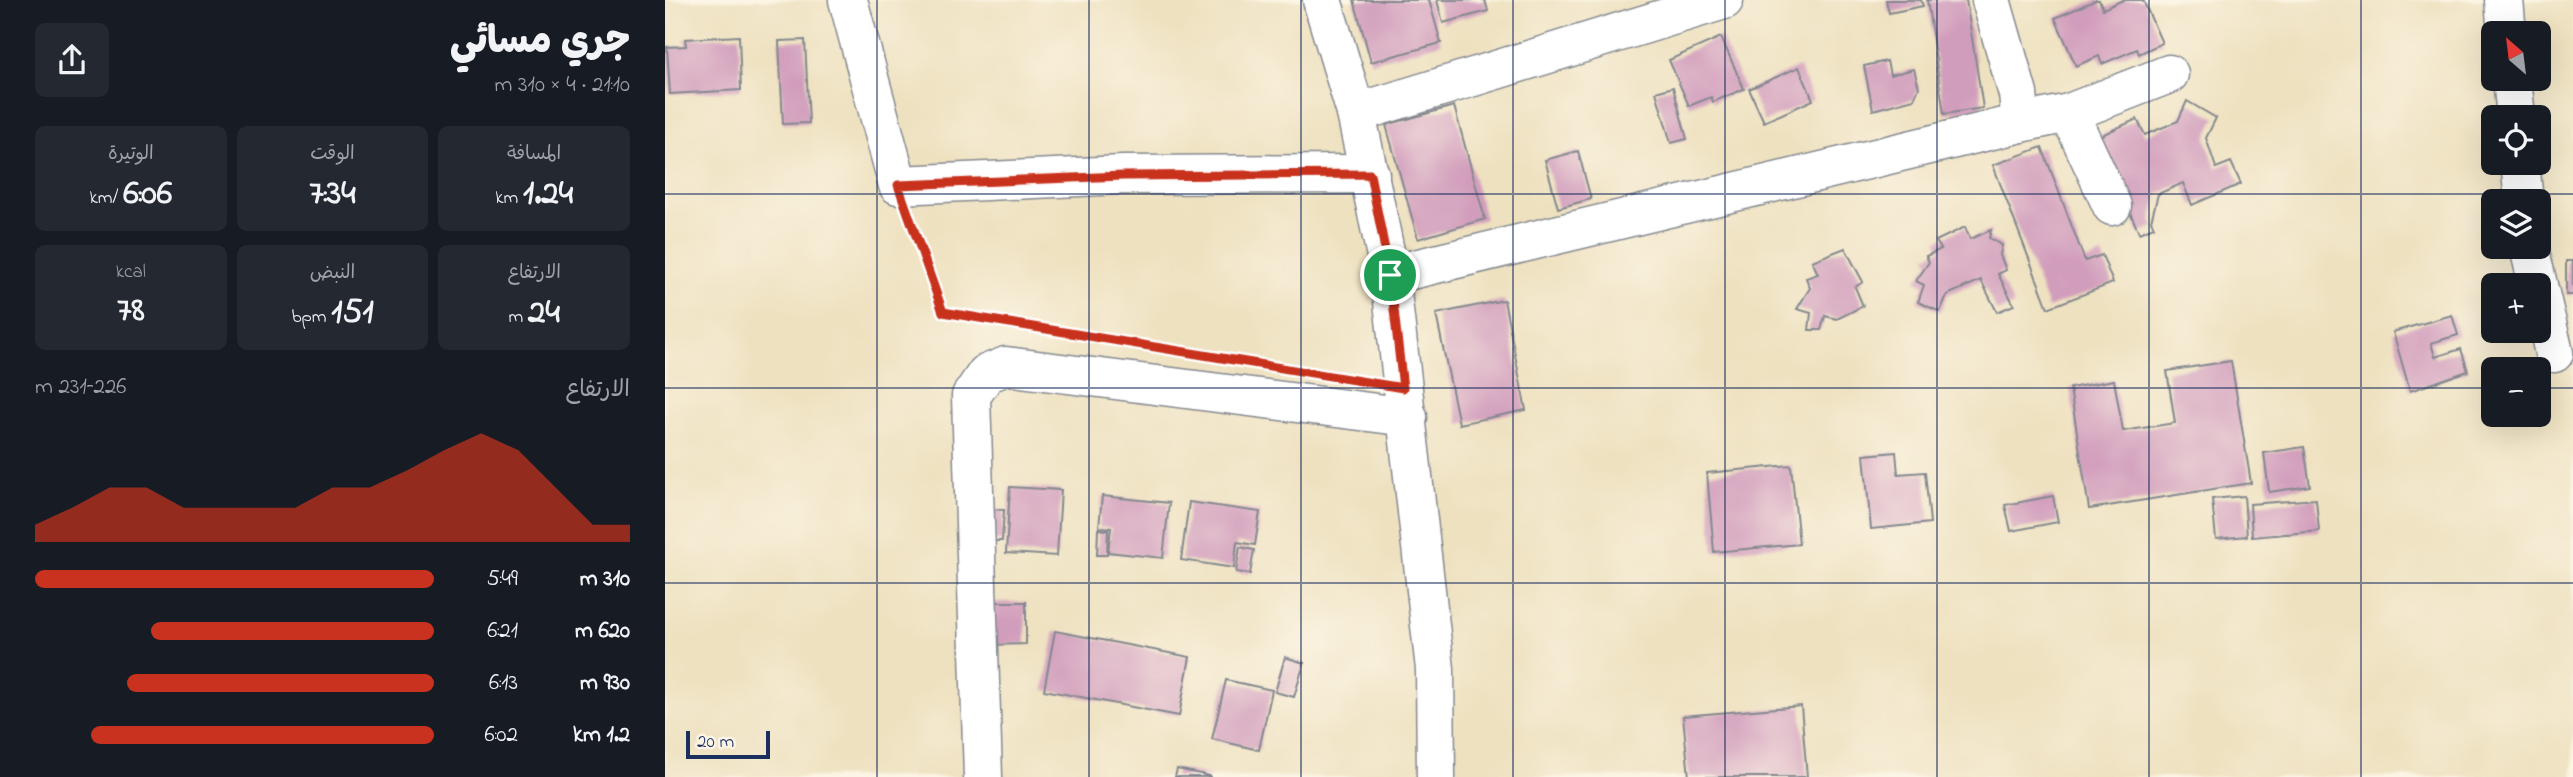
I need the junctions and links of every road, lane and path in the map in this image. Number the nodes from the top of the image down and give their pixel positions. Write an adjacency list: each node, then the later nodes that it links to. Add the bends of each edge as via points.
1 (848, 0): 12 (street)
2 (1322, 0): 8 (street)
3 (1724, 0): 8 (street)
4 (1991, 0): 10 (street, via 2018,93)
5 (2504, 0): 6 (street)
6 (2506, 21)
7 (2169, 74): 9 (street)
8 (1356, 113): 11 (street)
9 (2069, 113): 10 (street); 13 (street)
10 (2021, 123): 14 (street)
11 (1370, 174): 12 (street, via 1123,176); 14 (street)
12 (898, 185): 17 (path, via 943,312)
13 (2112, 206)
14 (1390, 275): 18 (street)
15 (2551, 340): 16 (street)
16 (2554, 353)
17 (1200, 355)
18 (1408, 417): 19 (street, via 1006,366 986,374 971,396); 20 (street, via 1435,669)
19 (983, 777)
20 (1436, 777)

